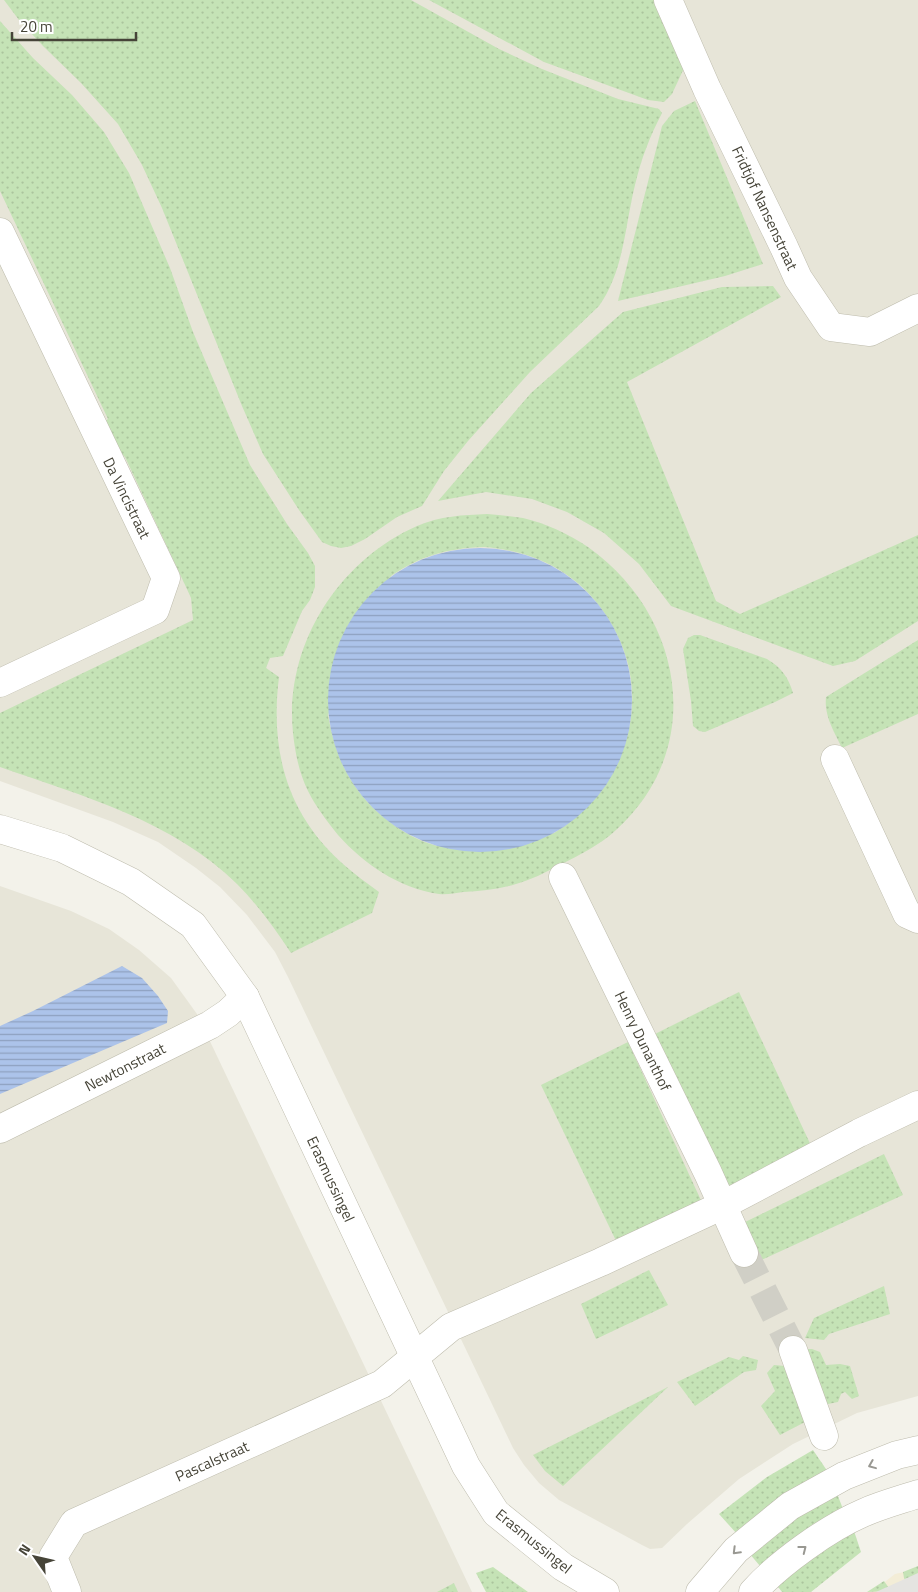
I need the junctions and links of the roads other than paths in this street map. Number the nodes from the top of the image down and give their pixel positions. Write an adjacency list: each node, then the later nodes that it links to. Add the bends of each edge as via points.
1 (668, 0): 3 (street, Fridtjof Nansenstraat, via 798,278 831,327 870,332)
2 (0, 232): 4 (street, Da Vincistraat, via 166,578 155,610)
3 (918, 308)
4 (0, 684)
5 (835, 758): 8 (street, via 907,914)
6 (0, 828): 9 (street, Erasmussingel, via 62,848 131,882 193,925)
7 (563, 877): 12 (street, Henry Dunanthof)
8 (918, 919)
9 (245, 997): 11 (street, Newtonstraat, via 210,1025); 15 (street, Erasmussingel)
10 (918, 1105): 12 (street, via 859,1132)
11 (0, 1130)
12 (723, 1205): 13 (street, Henry Dunanthof); 15 (street, via 451,1327)
13 (744, 1252)
14 (793, 1350): 16 (street)
15 (415, 1358): 19 (street, Pascalstraat, via 382,1384 74,1523 53,1557); 20 (street, Erasmussingel, via 466,1466 496,1513 563,1566)
16 (824, 1436)
17 (918, 1450): 21 (street, one-way to 21, via 844,1476 790,1506 736,1550)
18 (918, 1494): 22 (street, one-way to 18, via 819,1537 862,1513)
19 (67, 1592)
20 (605, 1592)
21 (700, 1592)
22 (753, 1592)

